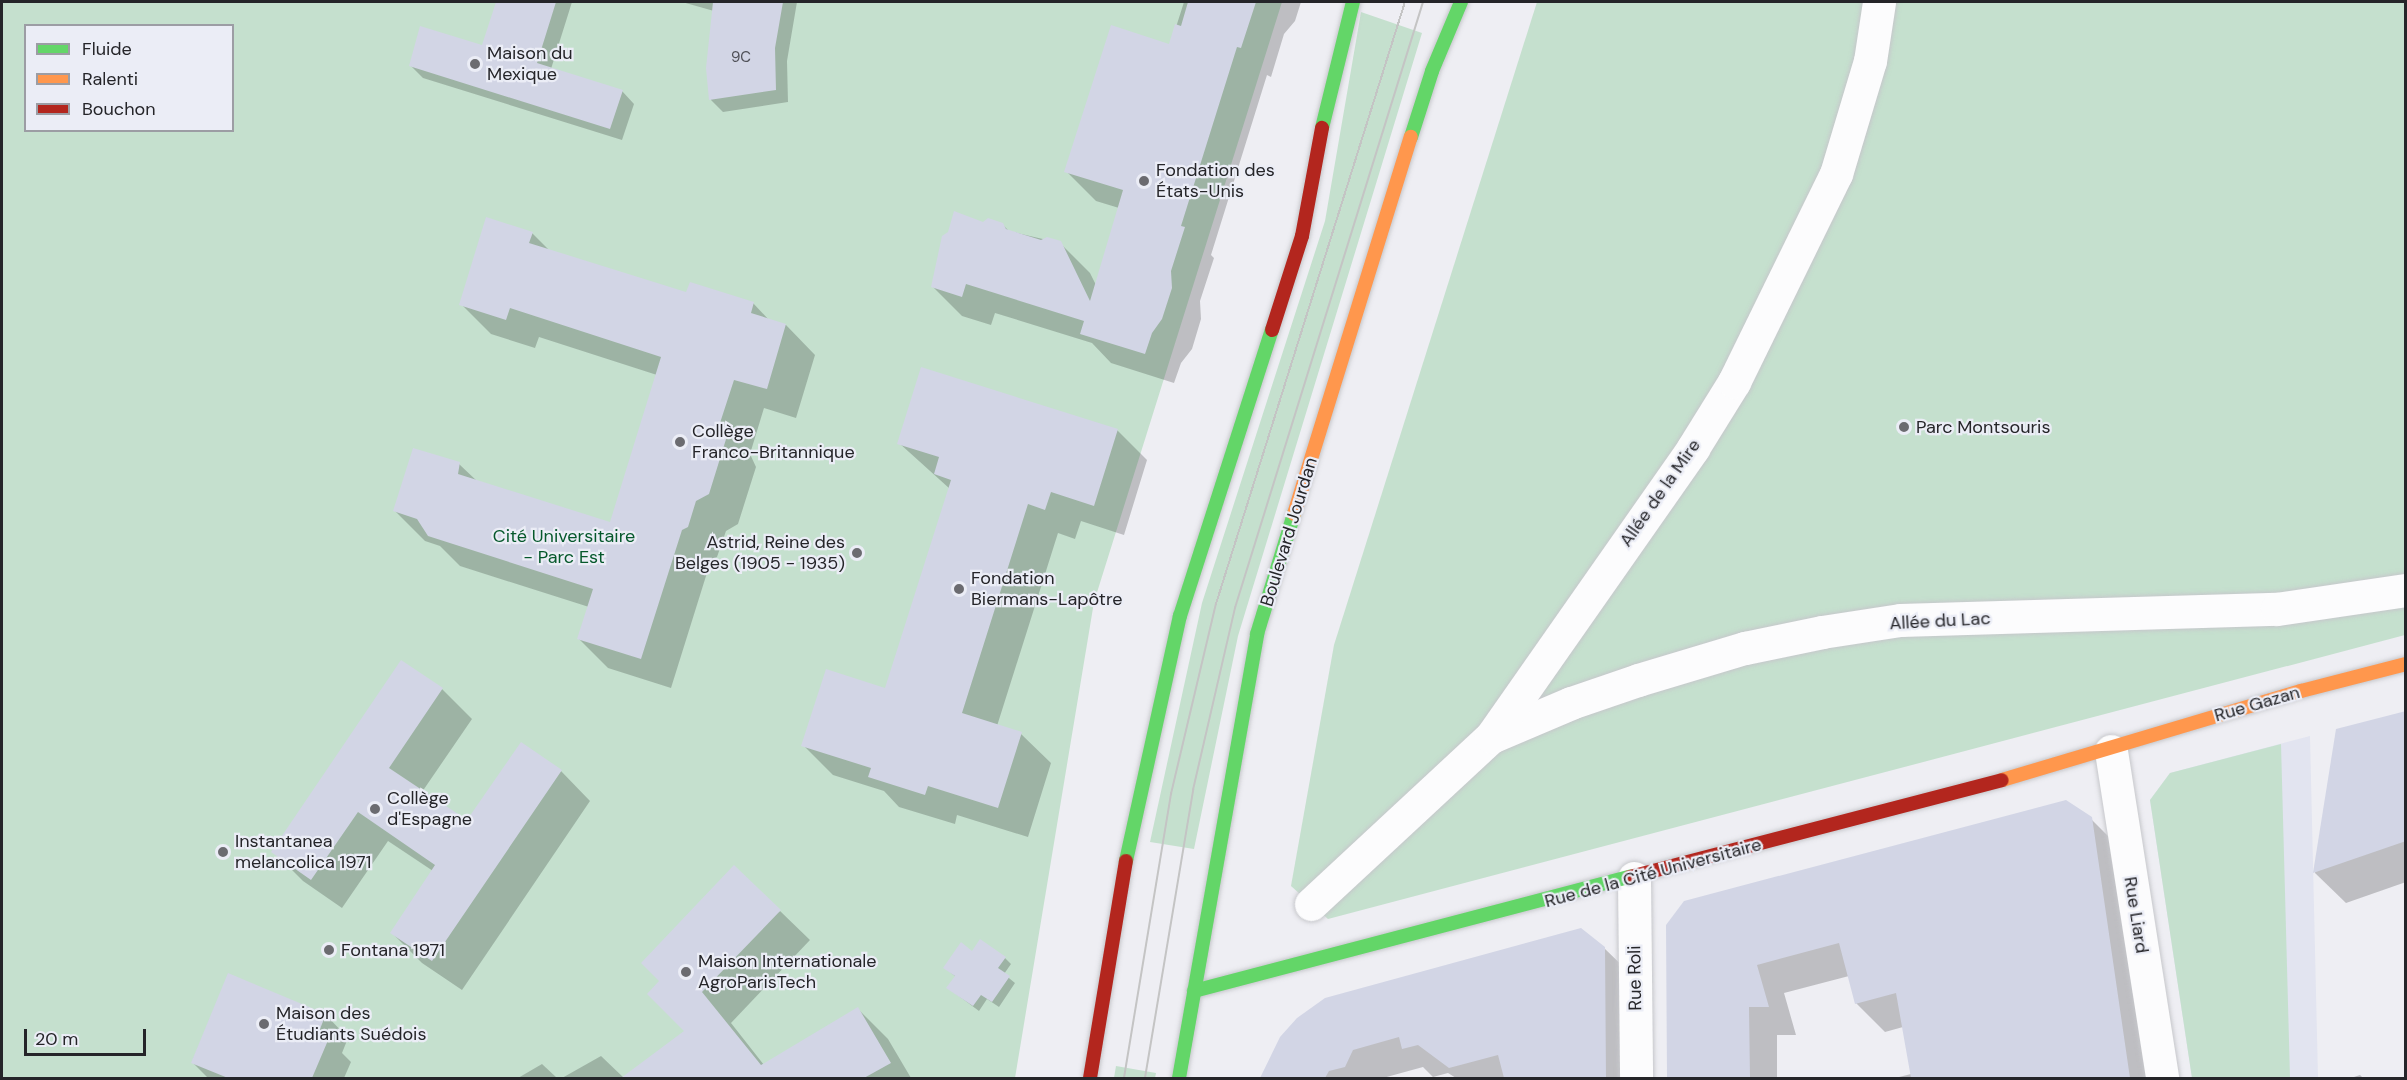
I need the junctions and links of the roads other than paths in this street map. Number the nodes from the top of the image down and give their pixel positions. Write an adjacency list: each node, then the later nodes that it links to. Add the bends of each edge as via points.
1 (1353, 2): 11 (main road, via 1320,137 1302,236 1180,616 1124,870)
2 (1461, 2): 10 (main road, Boulevard Jourdan, via 1432,71 1257,634)
3 (1879, 2): 6 (street, Allée de la Mire, via 1870,61 1836,174 1734,382 1693,448)
4 (2406, 590): 6 (street, Allée du Lac, via 2277,609 1900,620 1822,632 1745,648 1638,680 1570,703)
5 (2406, 664): 7 (main road, Rue Gazan, via 2172,729)
6 (1491, 737): 9 (street, Allée de la Mire)
7 (2111, 751): 8 (main road, Rue de la Cité Universitaire); 14 (street, Rue Liard)
8 (1634, 878): 10 (main road, Rue de la Cité Universitaire); 13 (street, Rue Roli)
9 (1311, 904)
10 (1194, 991): 12 (main road, Boulevard Jourdan)
11 (1090, 1078)
12 (1179, 1078)
13 (1636, 1078)
14 (2162, 1078)

